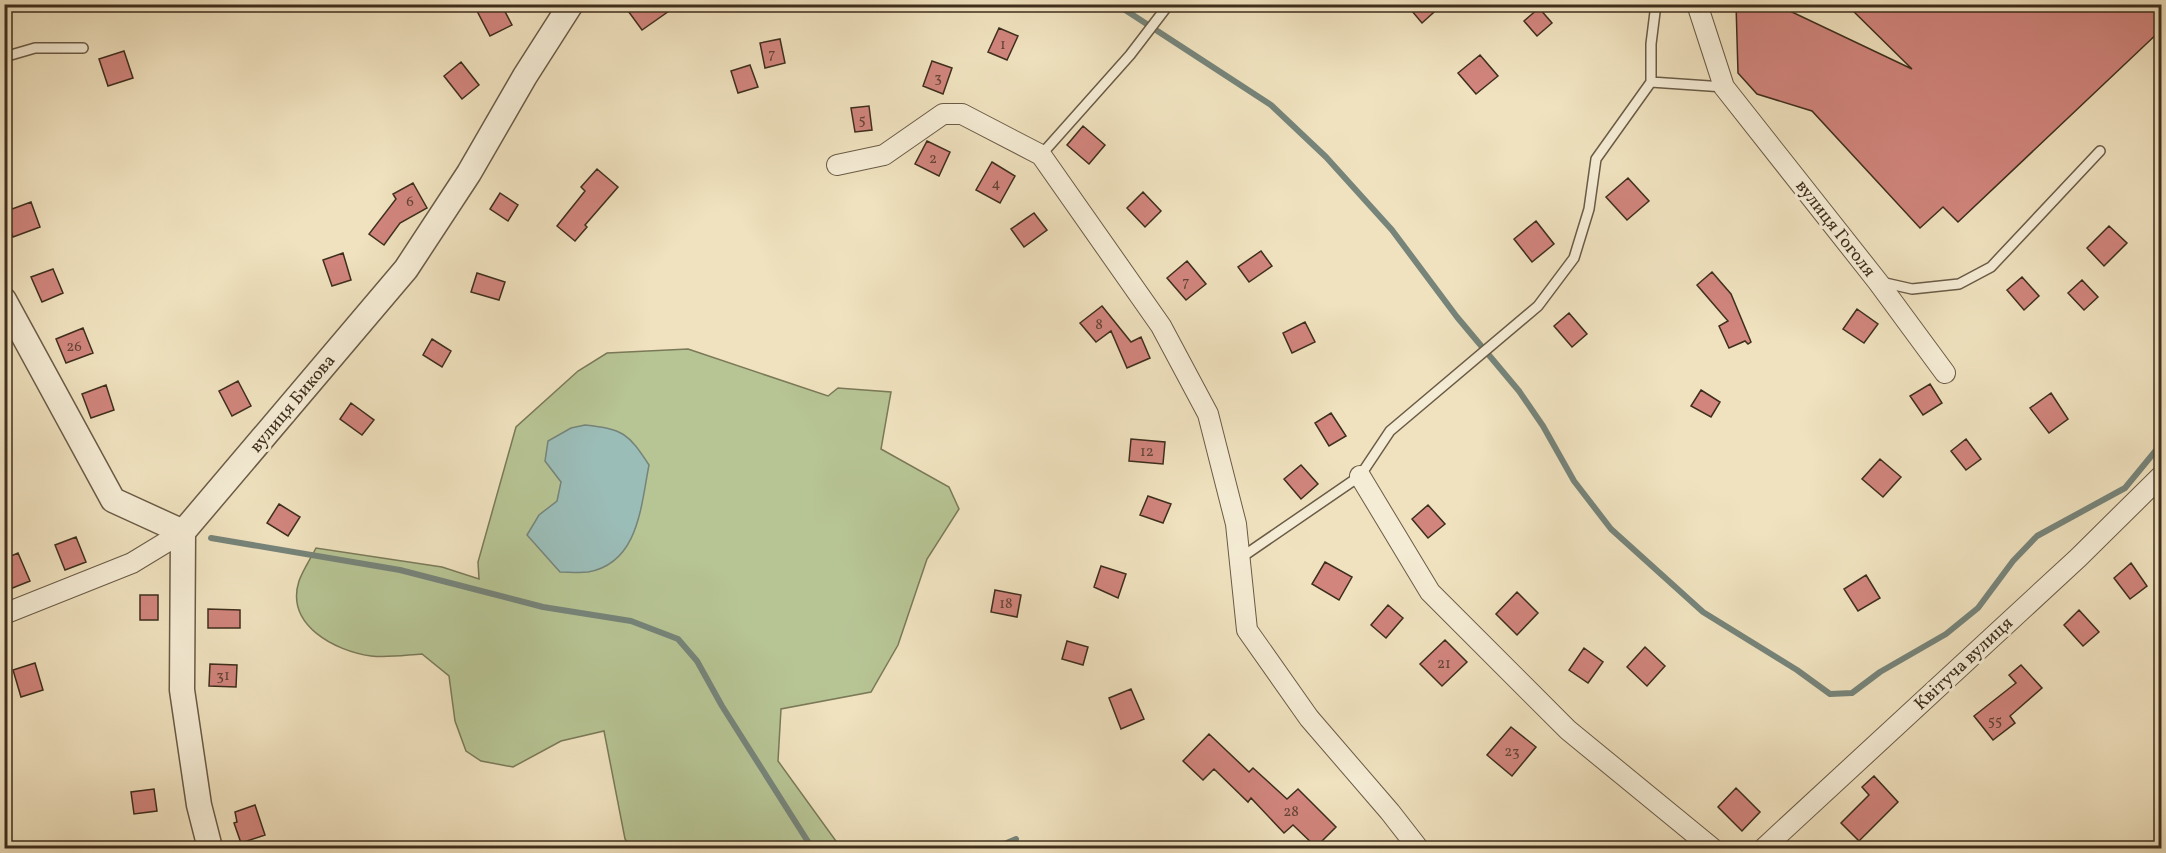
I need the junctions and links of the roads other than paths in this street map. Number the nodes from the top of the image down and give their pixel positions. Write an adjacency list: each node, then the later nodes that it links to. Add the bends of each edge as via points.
1 (571, 4): 17 (street, вулиця Бикова, via 469,174 406,269)
2 (1169, 4): 10 (lane, via 1130,55)
3 (1656, 4): 7 (lane)
4 (1697, 4): 8 (street)
5 (83, 48): 6 (lane, via 35,48)
6 (4, 57)
7 (1651, 82): 8 (lane); 15 (lane, via 1596,159 1589,209 1574,258 1538,306 1390,431)
8 (1724, 87): 12 (street, вулиця Гоголя)
9 (2100, 151): 12 (lane, via 1991,267 1959,284 1912,289)
10 (1041, 155): 11 (street, via 962,114 943,114 884,155); 18 (street, via 1161,326 1208,414 1236,524)
11 (837, 165)
12 (1878, 282): 14 (street, вулиця Гоголя)
13 (4, 300): 17 (street, via 113,500)
14 (1945, 373)
15 (1360, 476): 18 (lane); 22 (street, via 1430,592 1568,730)
16 (2162, 476): 23 (street, Квітуча вулиця)
17 (183, 532): 19 (street, via 132,563); 20 (street, via 182,690 199,806)
18 (1239, 559): 21 (street, via 1247,630 1309,718)
19 (4, 614)
20 (210, 849)
21 (1418, 849)
22 (1712, 849)
23 (1764, 849)

